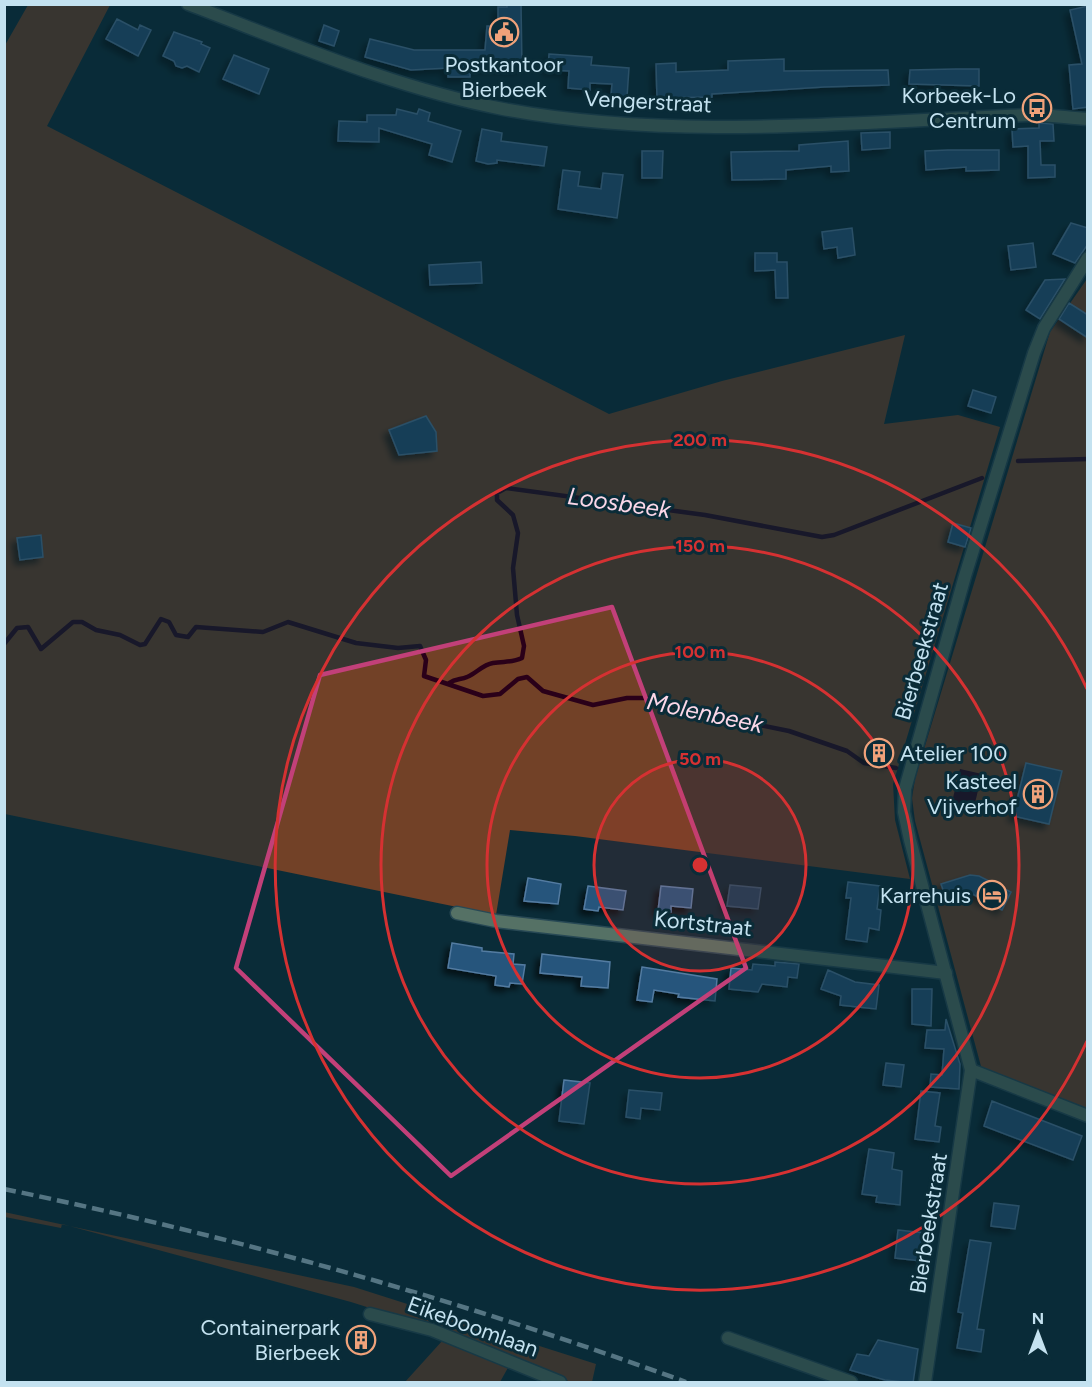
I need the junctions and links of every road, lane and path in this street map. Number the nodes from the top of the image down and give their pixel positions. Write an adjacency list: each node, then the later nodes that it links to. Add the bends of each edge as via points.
1 (188, 4): 2 (street, Vengerstraat, via 405,84 502,108 591,121 720,126 1027,115)
2 (1088, 119)
3 (1088, 258): 5 (street, Bierbeekstraat, via 1049,319 1034,353 908,773 904,812)
4 (457, 913): 5 (street, Kortstraat, via 496,921)
5 (946, 973): 6 (street, Bierbeekstraat)
6 (971, 1070): 7 (street); 12 (street, Bierbeekstraat)
7 (1088, 1116)
8 (370, 1314): 10 (street, Eikeboomlaan, via 432,1330)
9 (728, 1338): 11 (street)
10 (560, 1383)
11 (851, 1383)
12 (925, 1383)

